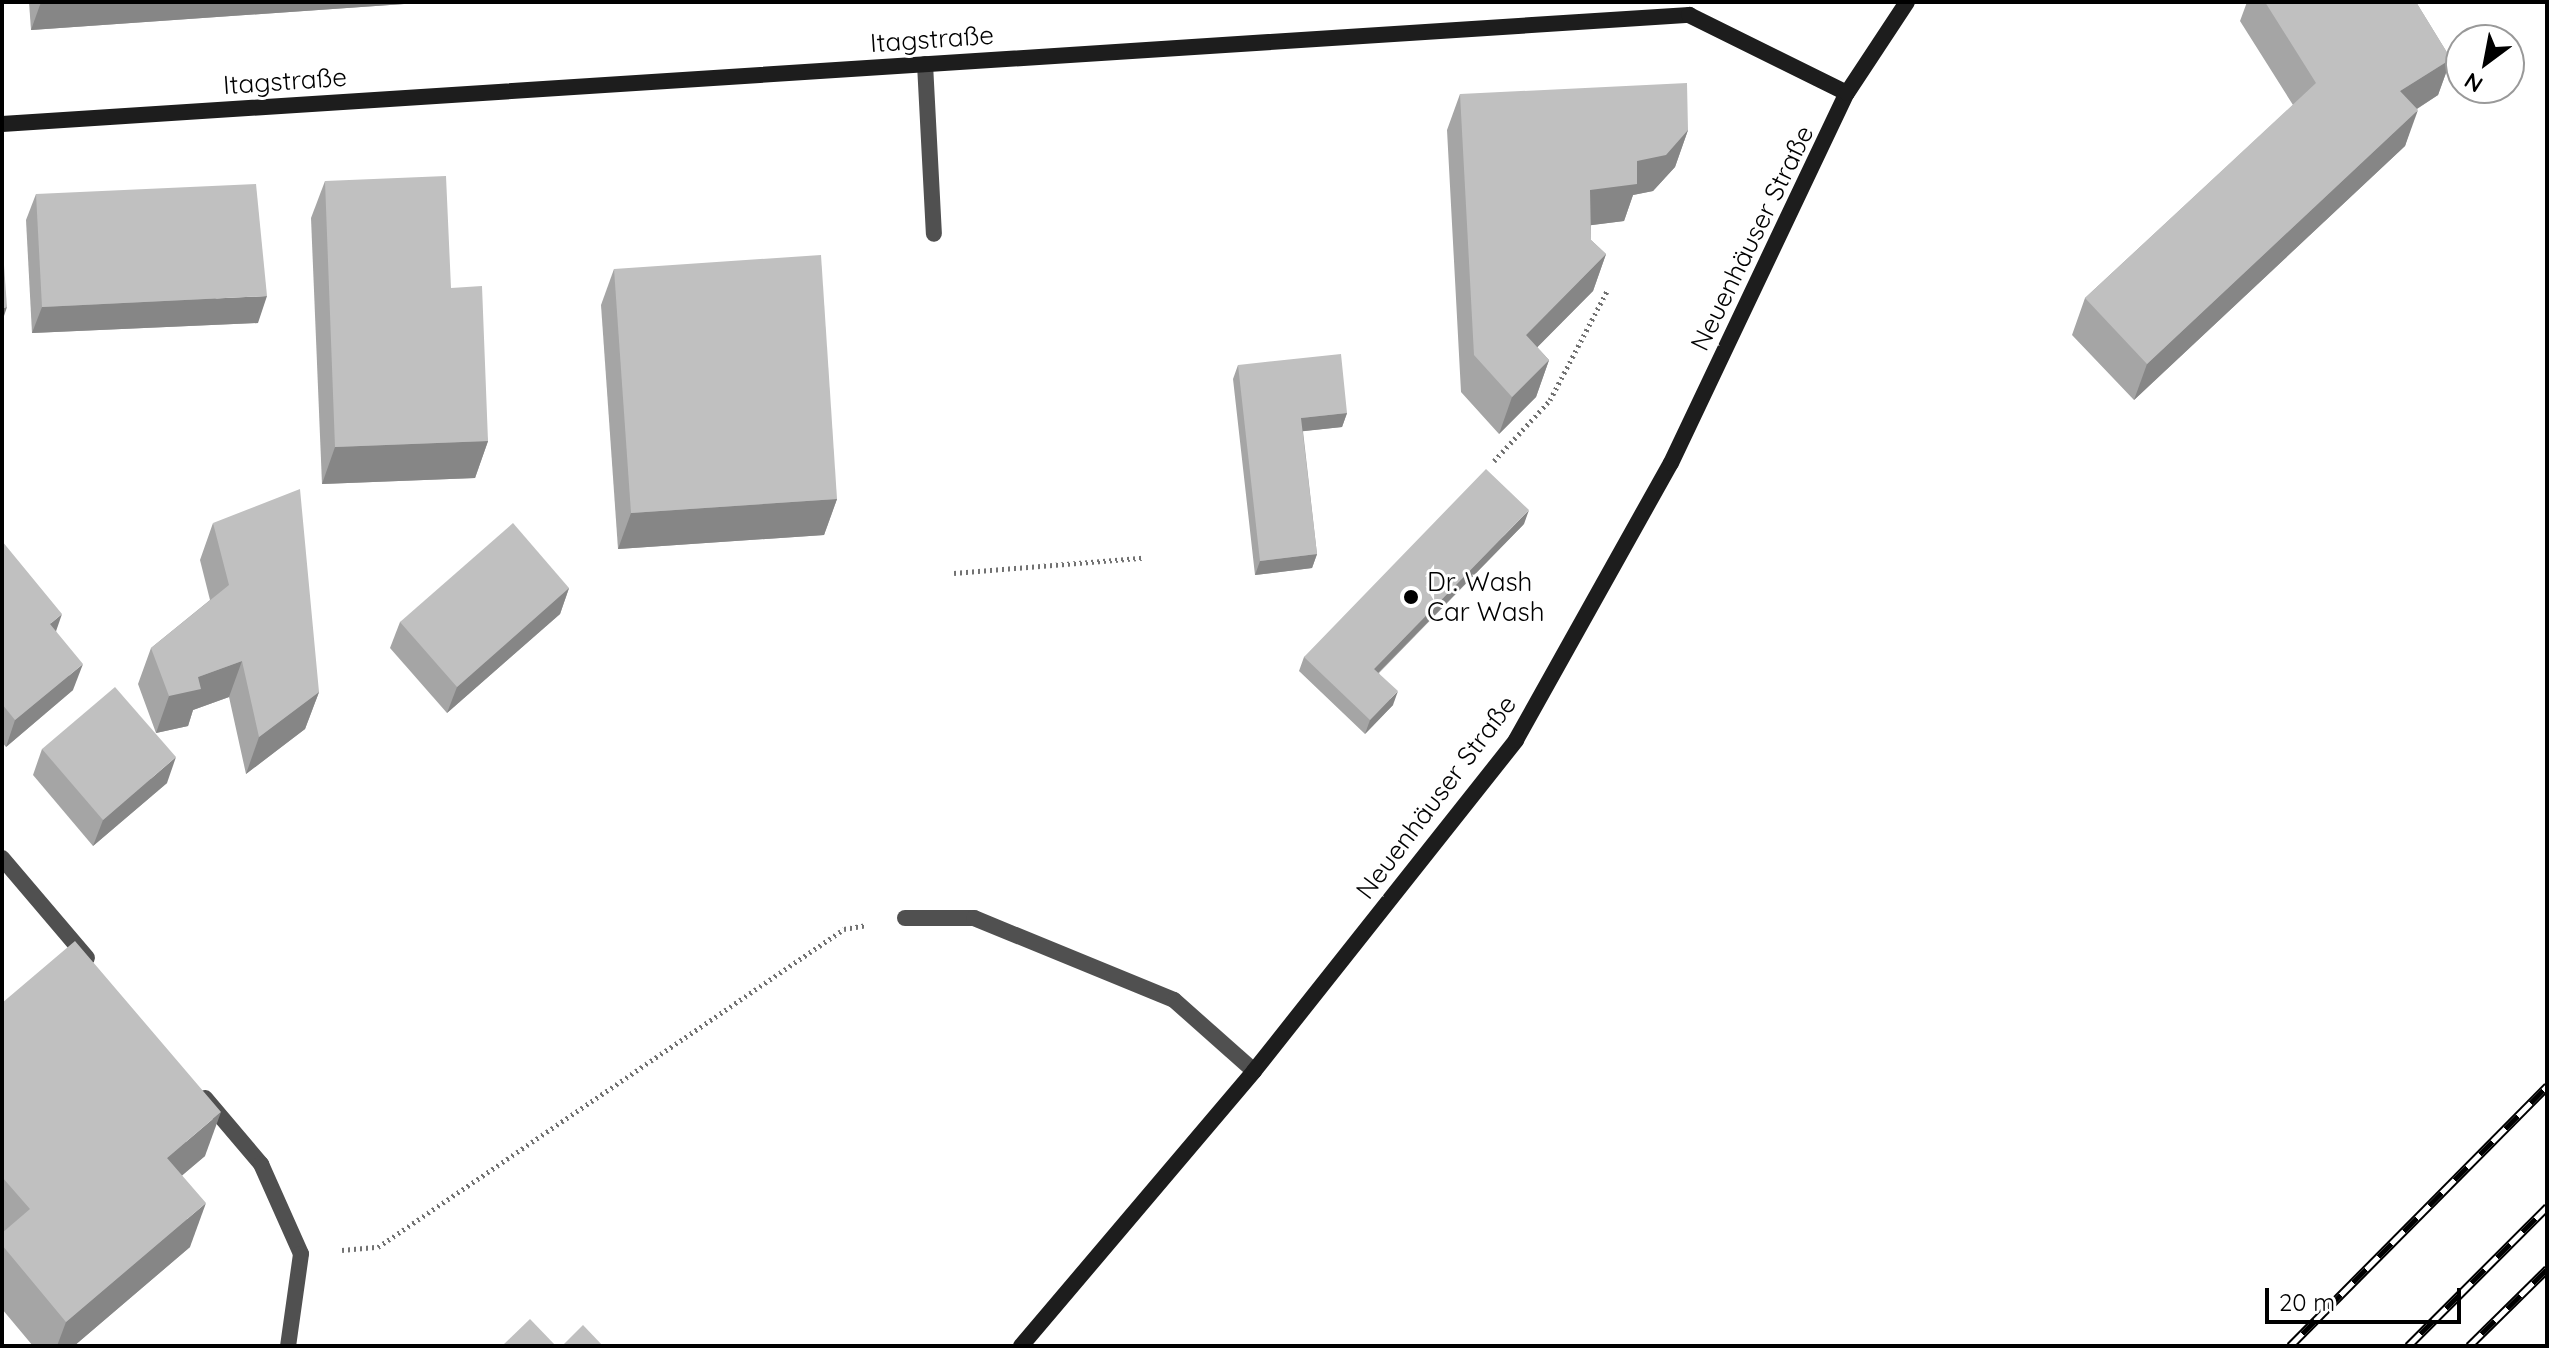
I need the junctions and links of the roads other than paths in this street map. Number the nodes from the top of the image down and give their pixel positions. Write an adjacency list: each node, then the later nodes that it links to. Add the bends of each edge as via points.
1 (1907, 2): 3 (street, Neuenhäuser Straße)
2 (925, 64): 3 (street, Itagstraße, via 1689,15); 4 (street, Itagstraße); 5 (street)
3 (1847, 93): 9 (street, Neuenhäuser Straße, via 1671,463 1516,740)
4 (2, 124)
5 (934, 234)
6 (2, 858): 8 (street)
7 (905, 918): 9 (street, via 974,918 1174,1000)
8 (102, 976)
9 (1254, 1071): 12 (street, Neuenhäuser Straße)
10 (191, 1082): 11 (street, via 261,1164 301,1254)
11 (288, 1346)
12 (1021, 1346)

